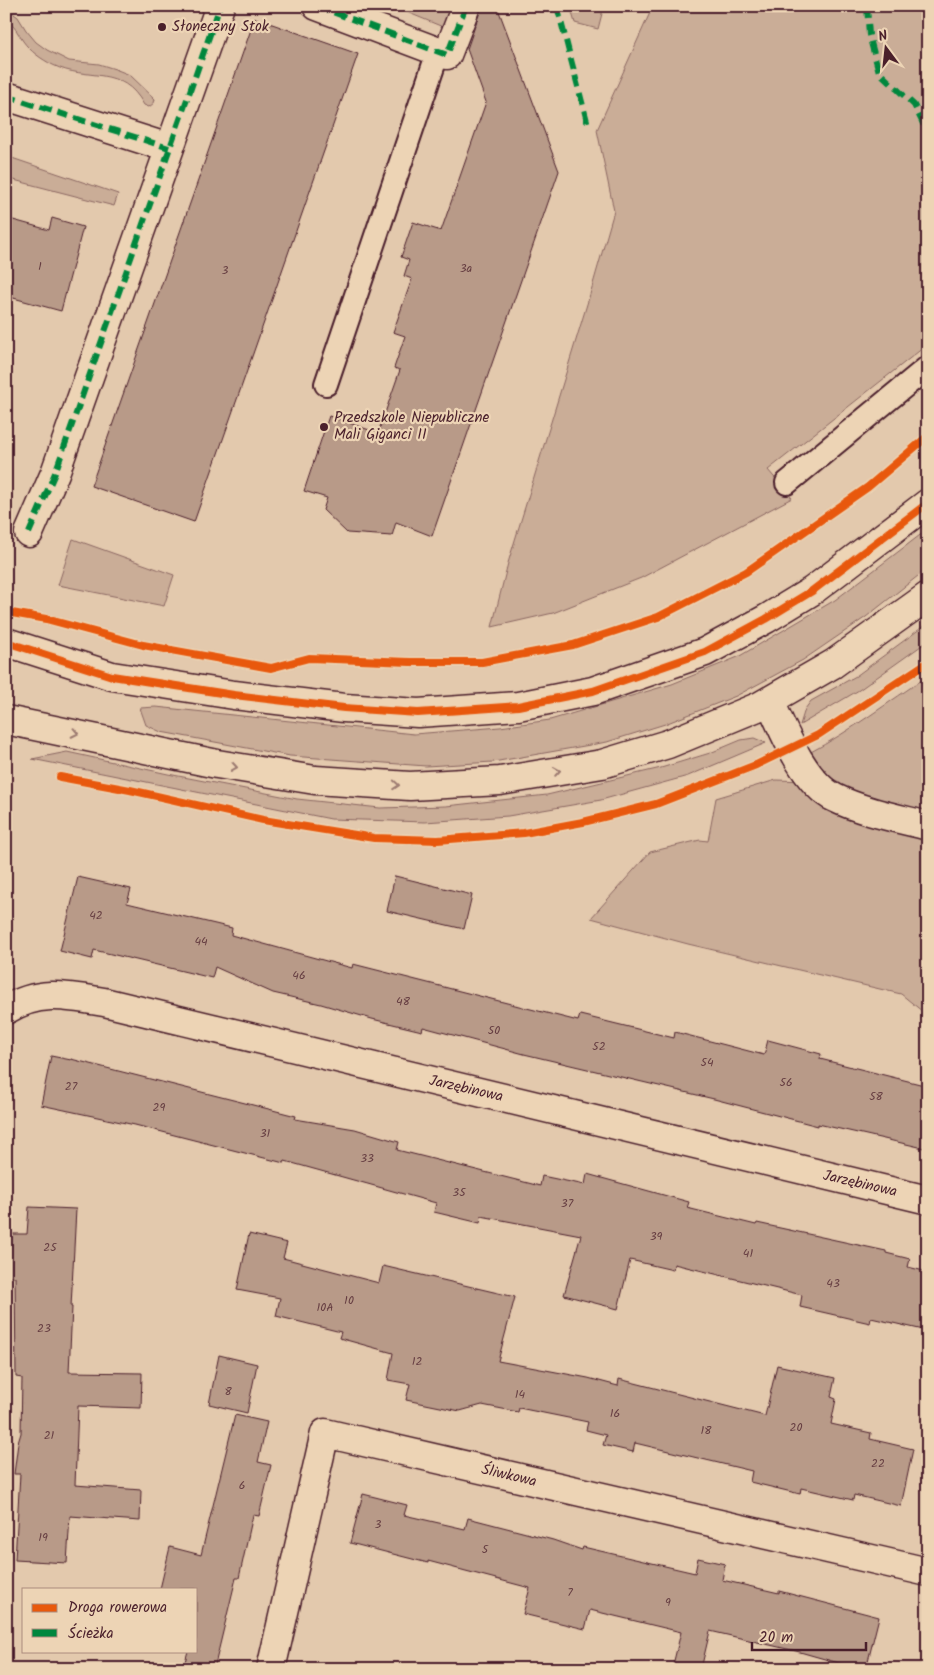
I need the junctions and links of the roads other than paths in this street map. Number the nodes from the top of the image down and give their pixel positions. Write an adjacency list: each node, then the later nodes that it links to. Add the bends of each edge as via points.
1 (220, 6): 6 (street)
2 (317, 6): 4 (street)
3 (466, 6): 4 (street, via 447,55)
4 (438, 52): 8 (lane)
5 (6, 96): 6 (street)
6 (168, 148): 11 (street, via 55,473)
7 (928, 367): 9 (lane)
8 (326, 384)
9 (787, 482)
10 (928, 503): 13 (street, via 812,591 705,652 593,691 518,706 418,713 234,695 112,676)
11 (29, 533)
12 (928, 596): 14 (street, via 833,664)
13 (6, 642)
14 (770, 700): 15 (street, one-way to 14, via 217,764 315,780 410,786 500,780 602,764 668,744); 16 (street, via 790,748 814,781 833,798)
15 (6, 720)
16 (928, 826)
17 (6, 1010): 18 (street, Jarzębinowa, via 19,1002 44,995 104,1002)
18 (928, 1200)
19 (928, 1572): 20 (street, Śliwkowa, via 325,1433)
20 (271, 1669)

